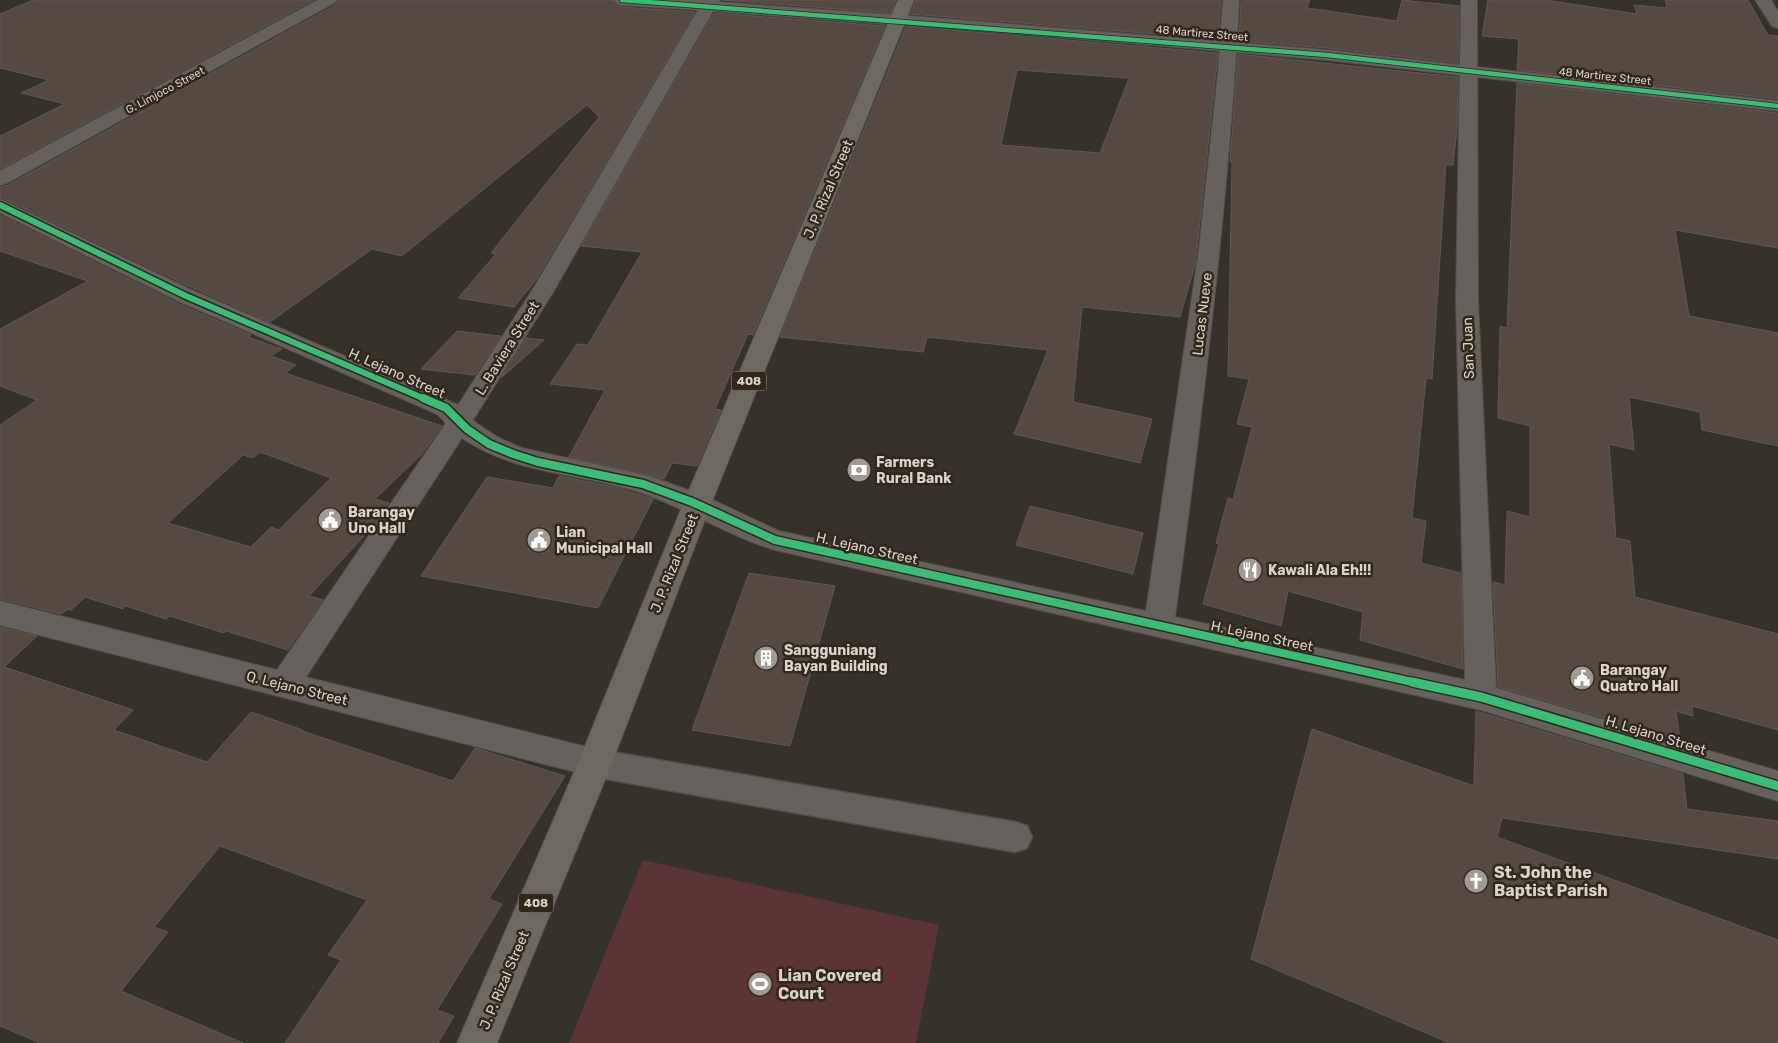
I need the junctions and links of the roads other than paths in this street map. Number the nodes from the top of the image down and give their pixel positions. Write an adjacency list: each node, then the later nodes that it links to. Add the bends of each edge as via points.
1 (329, 0): 12 (street, G. Limjoco Street)
2 (622, 0): 6 (street, 48 Martirez Street)
3 (1231, 0): 9 (street, Lucas Nueve)
4 (1469, 0): 10 (street, San Juan)
5 (1763, 0): 8 (street)
6 (710, 3): 7 (street, 48 Martirez Street); 14 (street, L. Baviera Street, via 544,289)
7 (902, 10): 9 (street, 48 Martirez Street); 15 (main road, J. P. Rizal Street / 408)
8 (1778, 23)
9 (1230, 46): 10 (street, 48 Martirez Street); 17 (street, Lucas Nueve, via 1192,402)
10 (1467, 72): 11 (street, 48 Martirez Street); 19 (street, San Juan, via 1467,300)
11 (1778, 106)
12 (0, 179)
13 (0, 204): 14 (street, H. Lejano Street, via 186,296 446,408)
14 (459, 423): 15 (street, H. Lejano Street, via 495,448 519,458 641,484); 18 (street, L. Baviera Street)
15 (698, 504): 17 (street, H. Lejano Street, via 775,540); 20 (main road, J. P. Rizal Street / 408)
16 (0, 613): 18 (street, Q. Lejano Street)
17 (1159, 626): 19 (street, H. Lejano Street)
18 (284, 685): 20 (street, Q. Lejano Street)
19 (1481, 697): 21 (street, H. Lejano Street)
20 (595, 763): 22 (lane); 23 (main road, J. P. Rizal Street / 408)
21 (1778, 786)
22 (1015, 837)
23 (477, 1043)

